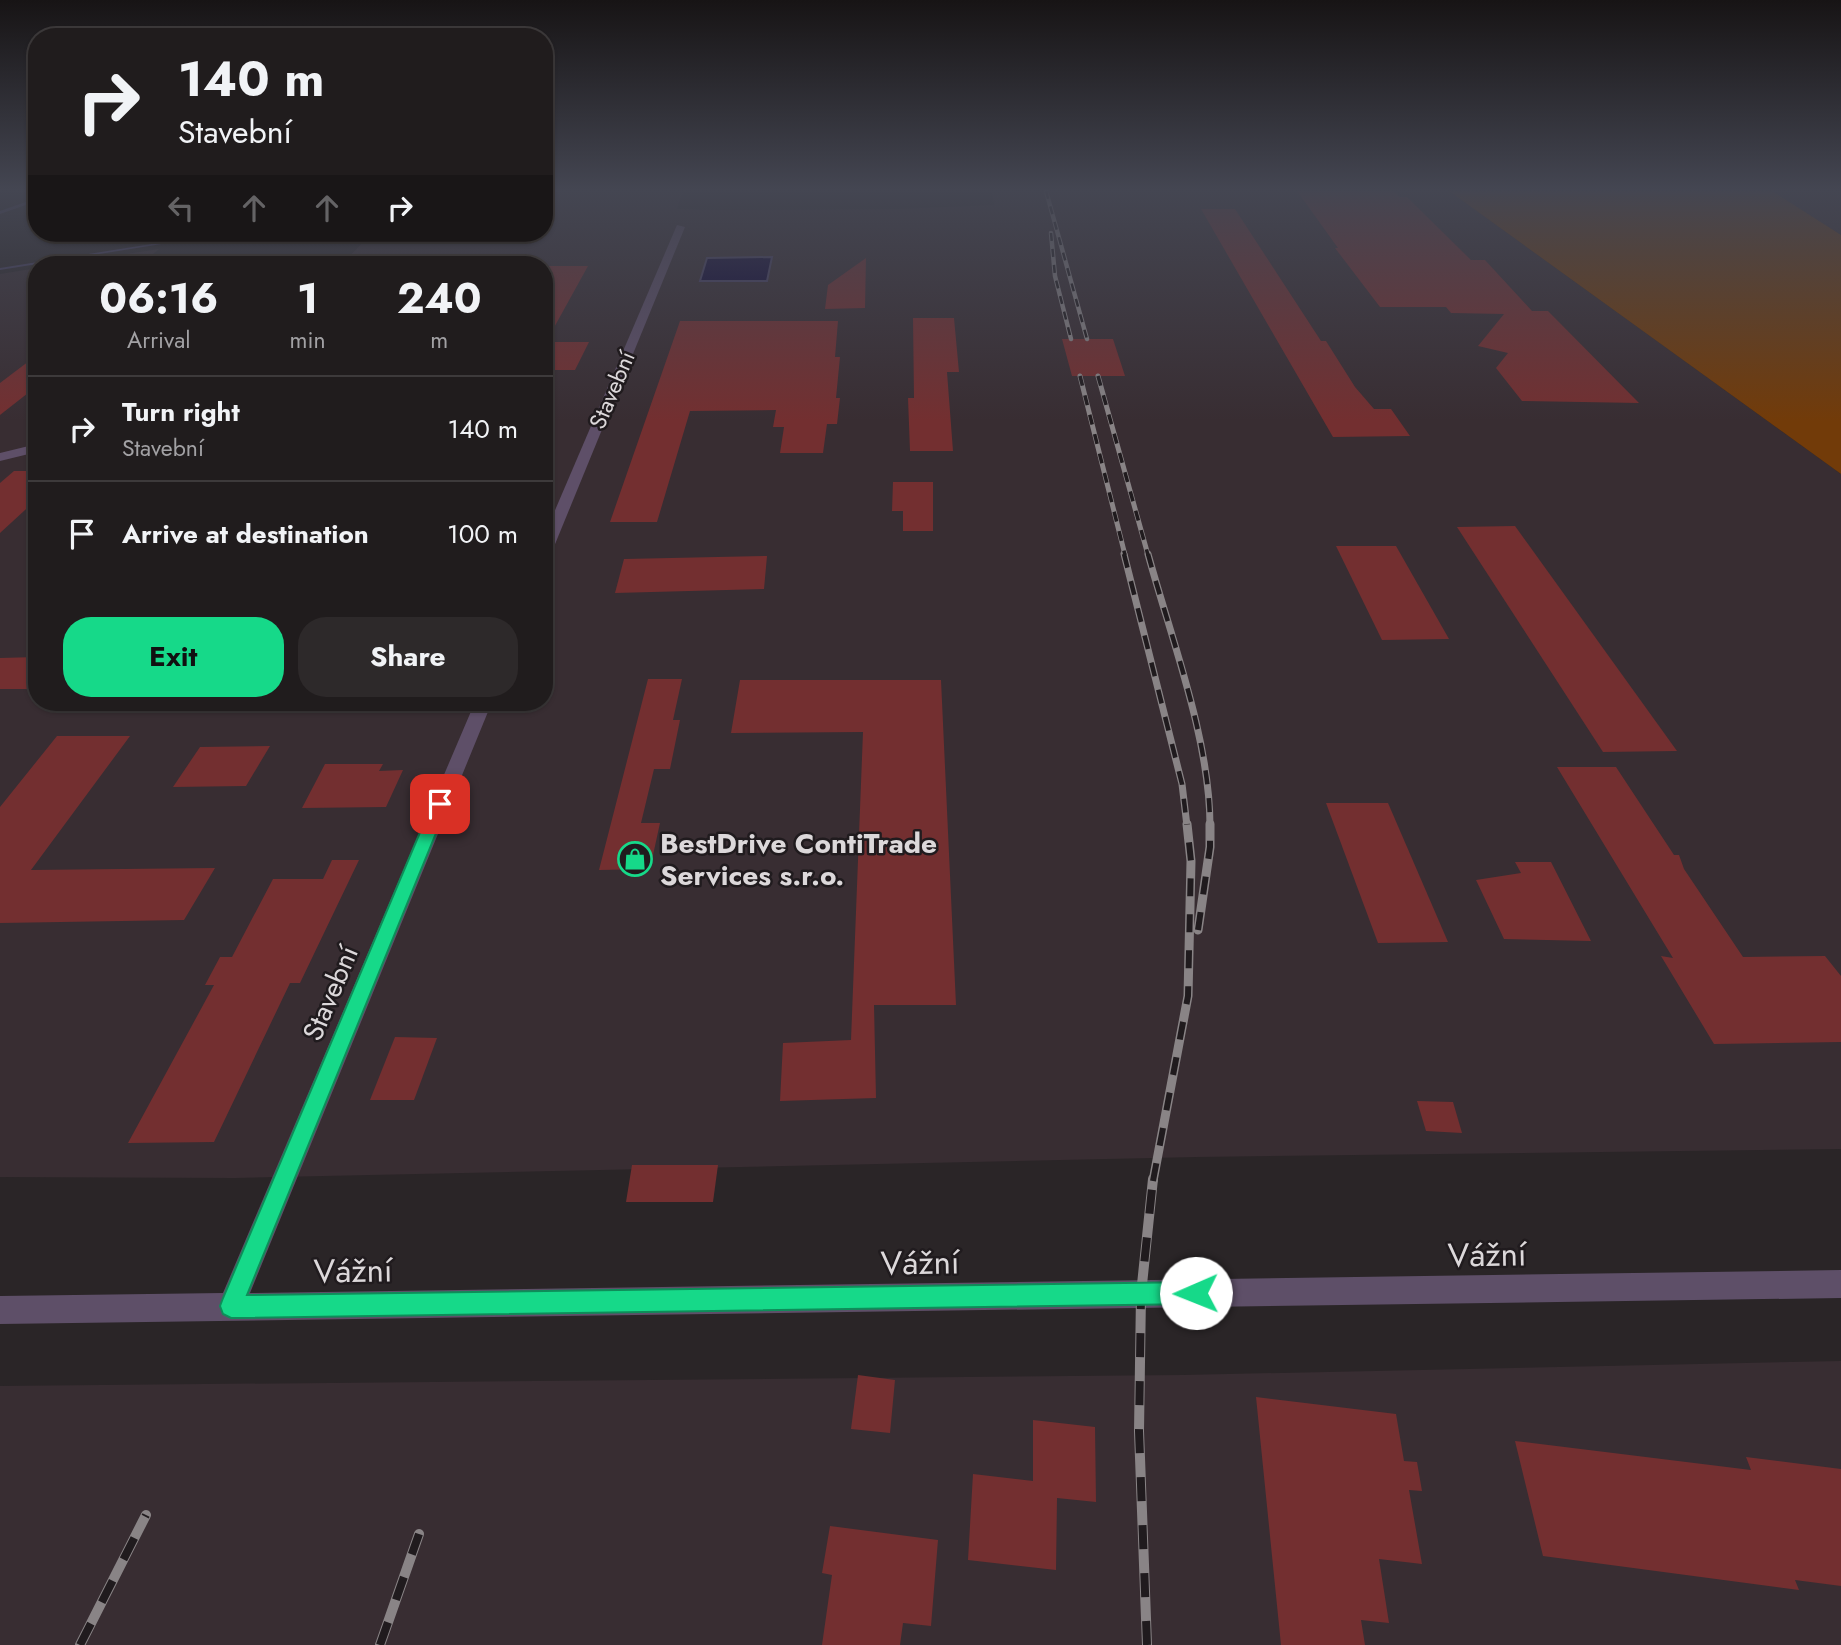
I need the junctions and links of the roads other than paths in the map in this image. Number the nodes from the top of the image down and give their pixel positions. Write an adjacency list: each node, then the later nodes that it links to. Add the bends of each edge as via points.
1 (663, 268): 4 (street, Stavební)
2 (28, 450): 3 (street)
3 (0, 457)
4 (553, 532)
5 (479, 711): 7 (street, Stavební)
6 (1841, 1284): 7 (street, Vážní)
7 (231, 1306): 8 (street, Vážní)
8 (0, 1310)

